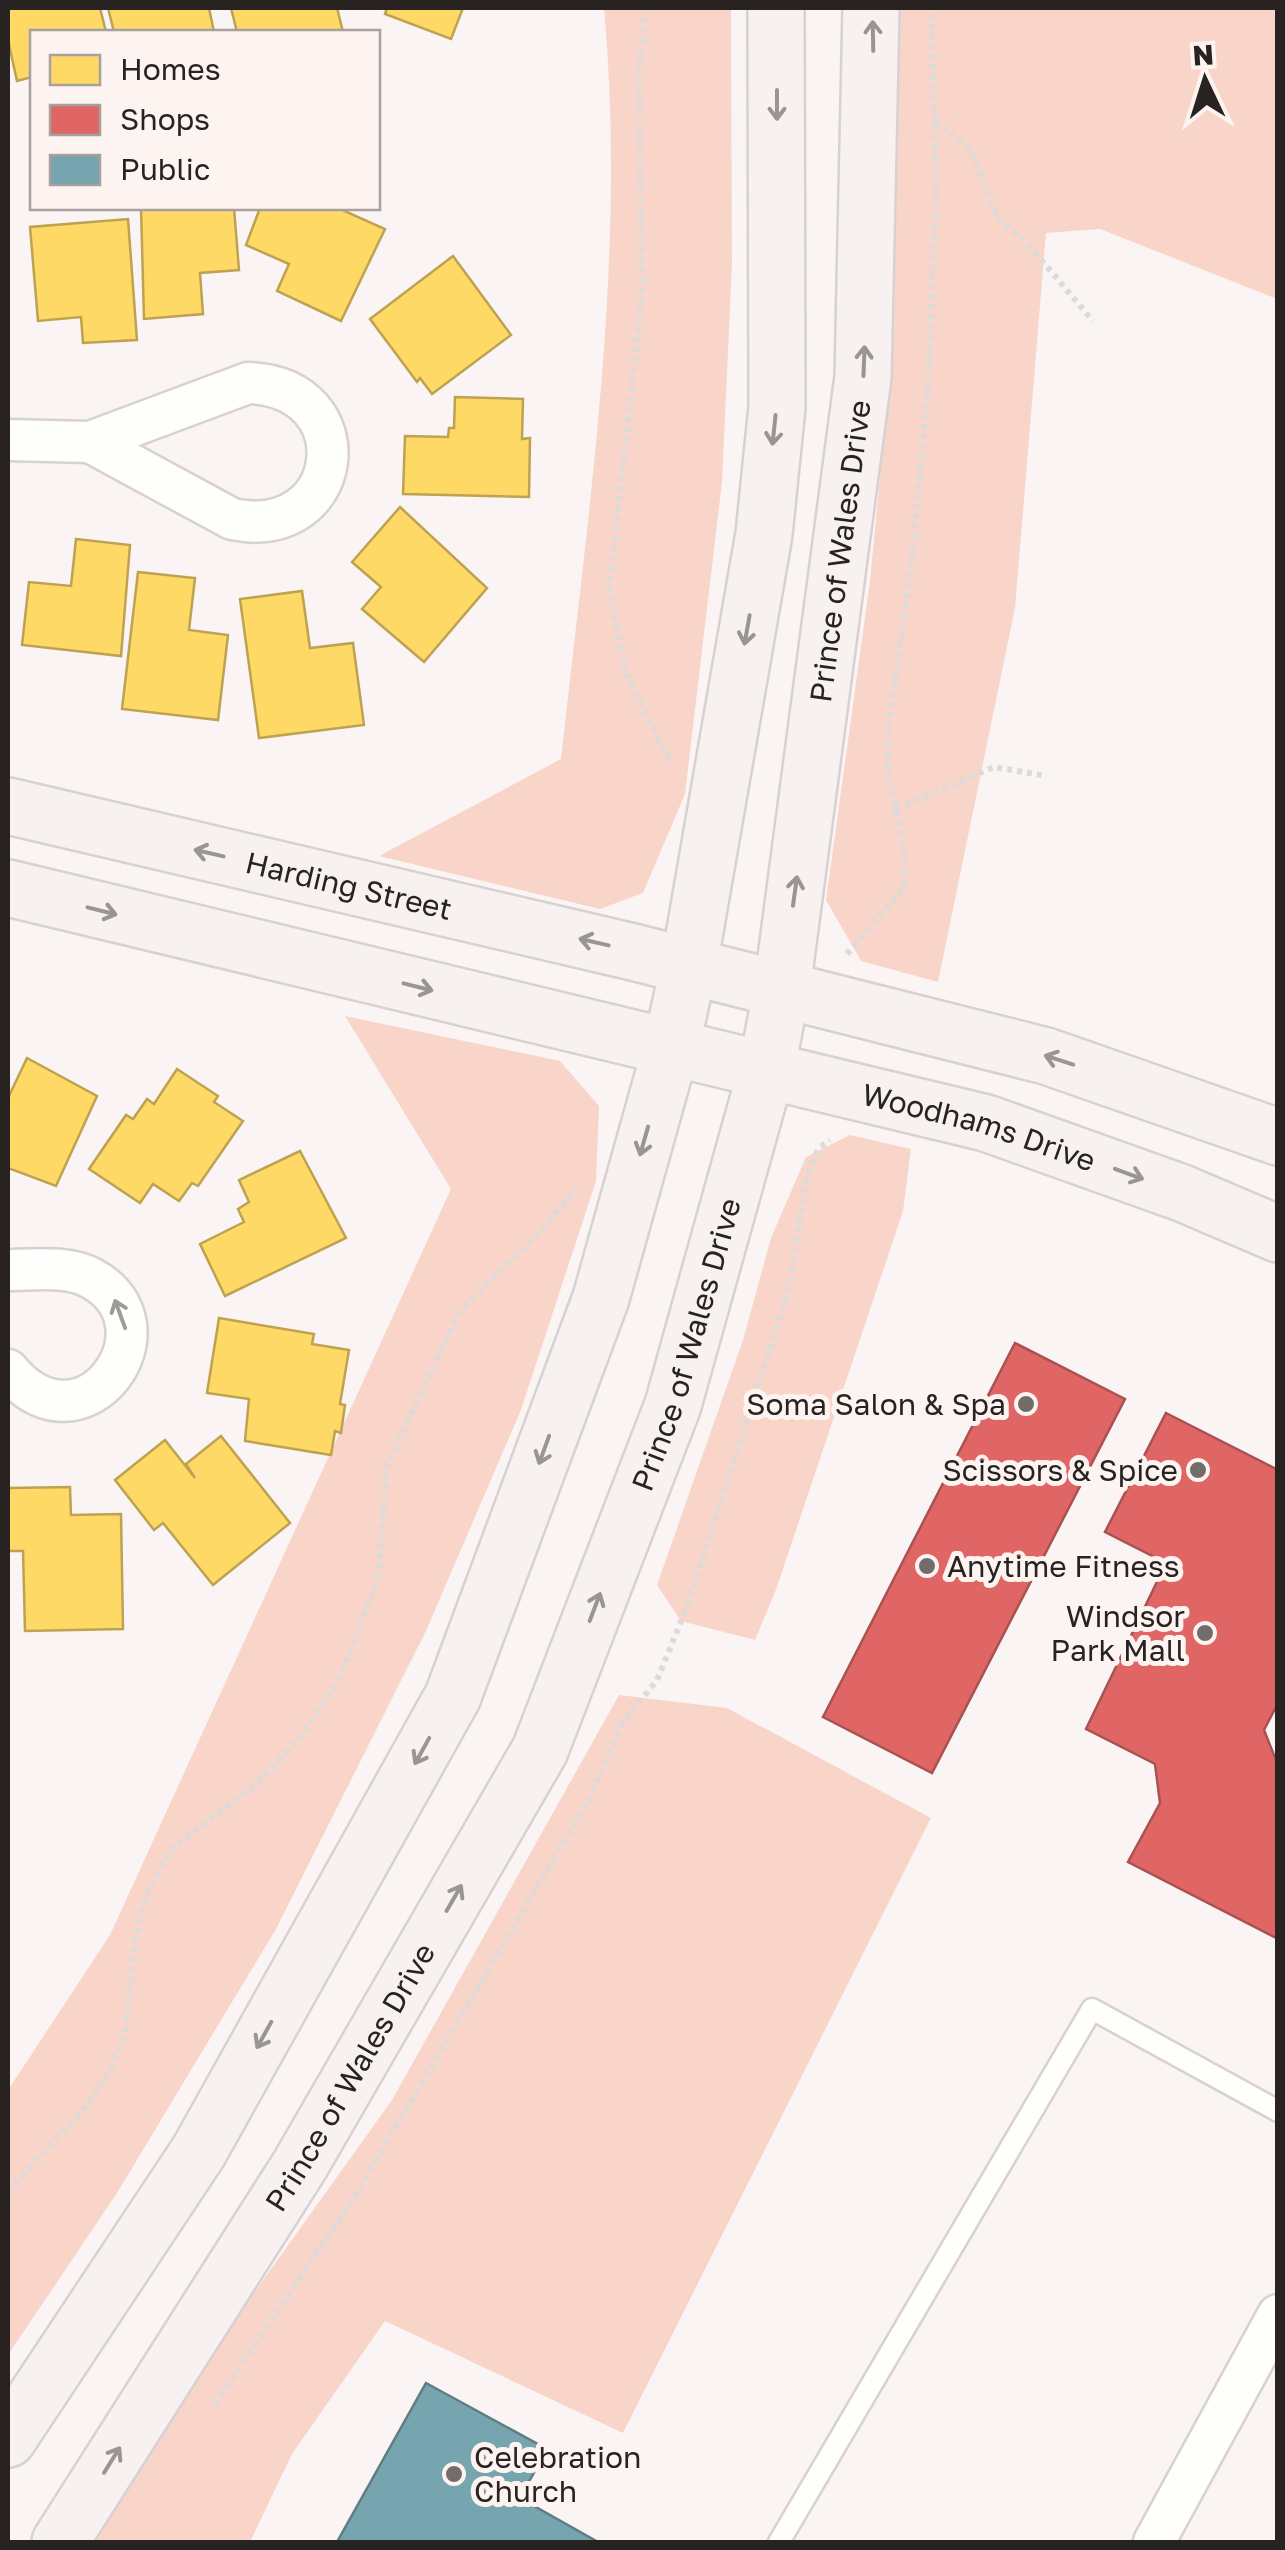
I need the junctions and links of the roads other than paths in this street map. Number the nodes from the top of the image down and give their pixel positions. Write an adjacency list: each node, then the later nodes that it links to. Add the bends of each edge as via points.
1 (776, 8): 7 (main road, one-way to 7, via 776,407 764,534)
2 (871, 8): 8 (main road, Prince of Wales Drive, one-way to 2, via 863,377)
3 (8, 440): 4 (street)
4 (90, 442): 4 (street, via 232,519 255,524 278,520 308,502 326,472 329,449 318,416 293,392 248,383)
5 (8, 806): 7 (main road, Harding Street, one-way to 5)
6 (8, 888): 9 (main road, one-way to 9)
7 (688, 966): 8 (main road); 9 (main road)
8 (782, 988): 10 (main road, Prince of Wales Drive); 11 (main road, one-way to 8, via 1046,1056)
9 (670, 1048): 10 (main road, Woodhams Drive); 17 (main road, one-way to 17, via 601,1298 453,1696 199,2151)
10 (766, 1072): 12 (main road, Woodhams Drive, one-way to 12, via 986,1123); 18 (main road, Prince of Wales Drive, one-way to 10, via 300,2164 540,1750 673,1404)
11 (1278, 1137)
12 (1278, 1234)
13 (8, 1270): 14 (street, one-way to 13, via 23,1390 66,1402 107,1383 126,1345 119,1304 89,1276)
14 (8, 1370)
15 (1278, 2111): 19 (lane, via 1092,2009)
16 (1278, 2315): 20 (street)
17 (8, 2439)
18 (60, 2542)
19 (779, 2542)
20 (1154, 2542)

